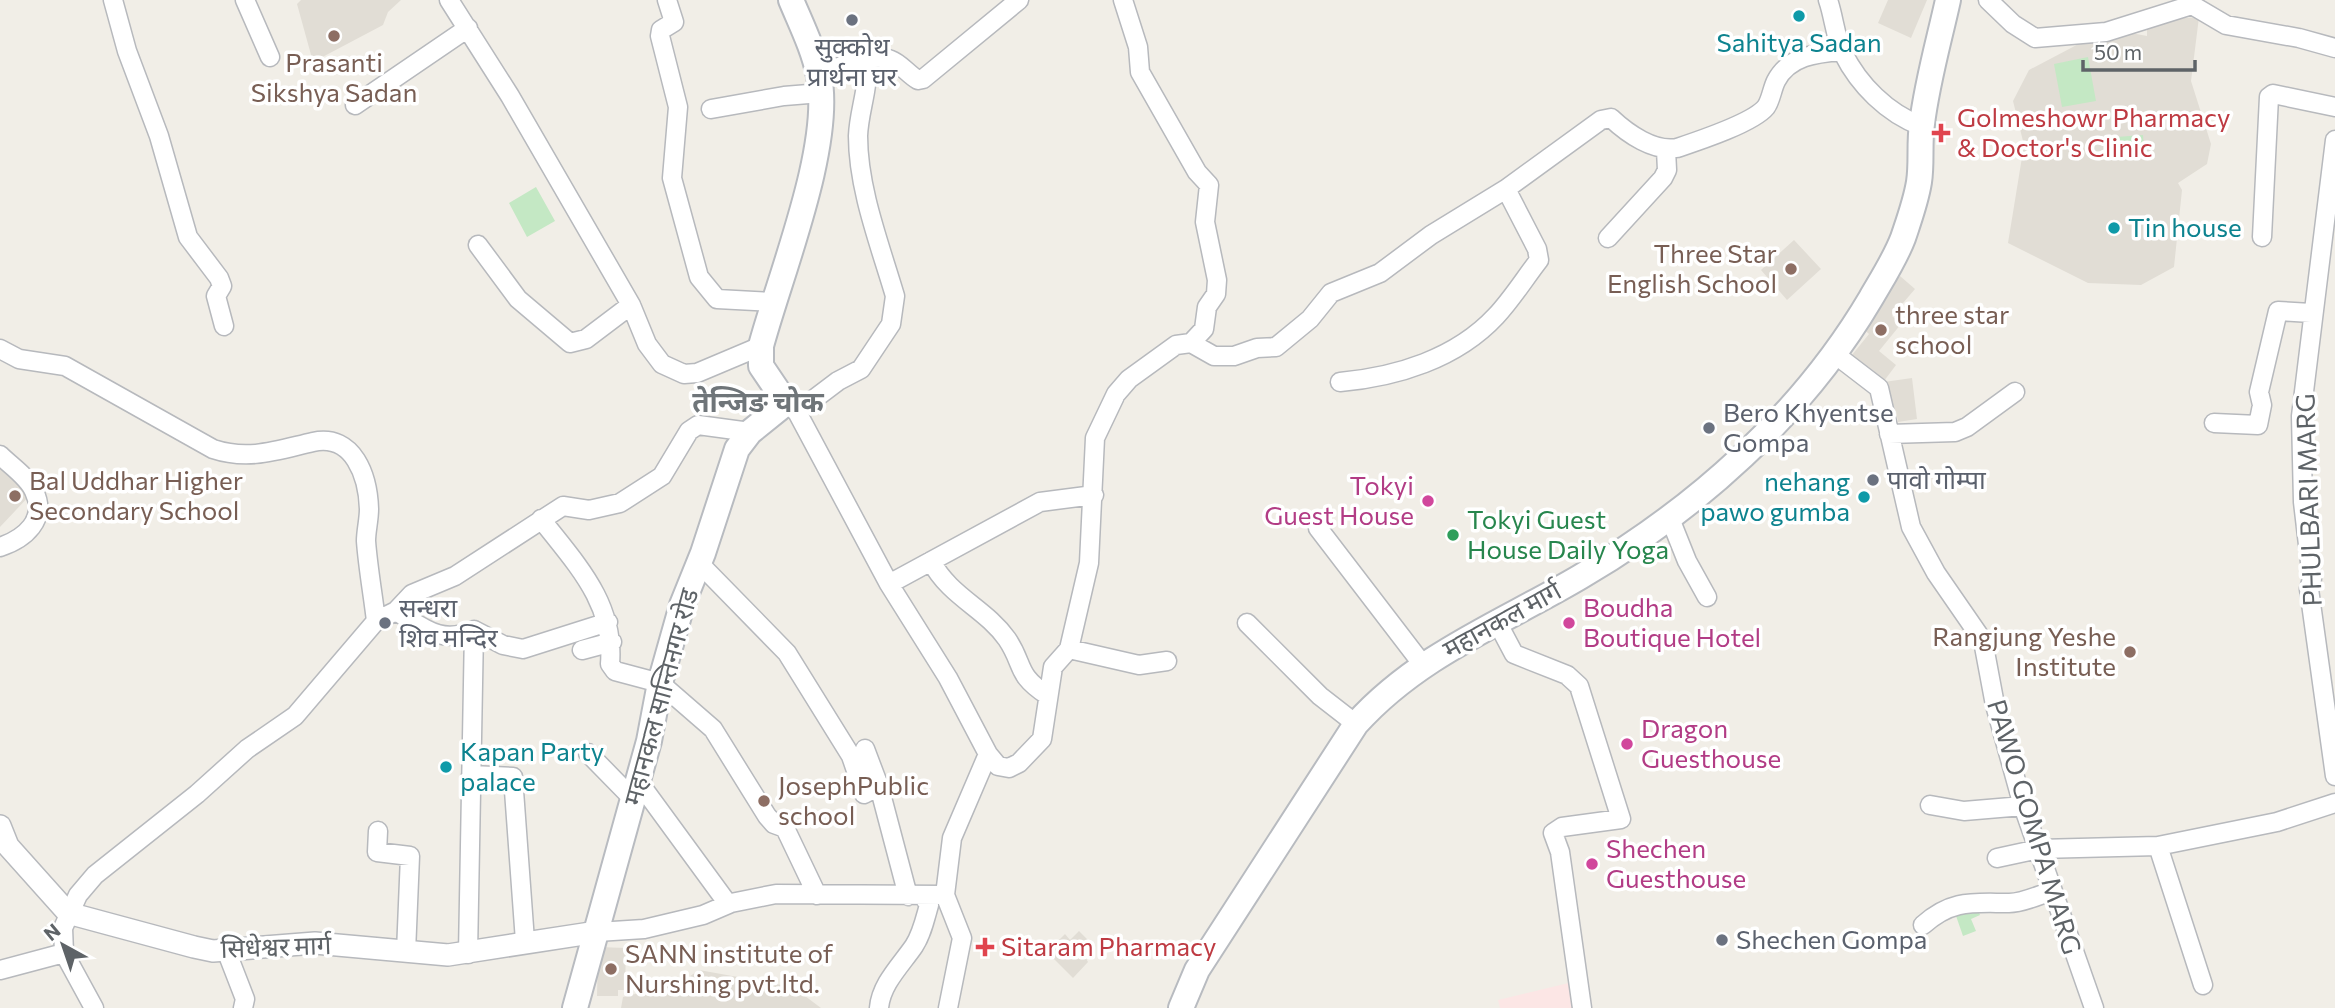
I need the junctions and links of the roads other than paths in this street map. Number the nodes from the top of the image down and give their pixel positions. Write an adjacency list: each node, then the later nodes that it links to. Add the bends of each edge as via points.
1 (113, 0): 30 (street, via 188,237 222,286 216,296)
2 (245, 0): 14 (street)
3 (449, 0): 11 (street)
4 (667, 0): 27 (street, via 674,22 661,30 660,36 678,107 672,178 699,277 717,299)
5 (792, 0): 16 (main road)
6 (1019, 0): 15 (street, via 923,79 908,74 892,60)
7 (1123, 0): 31 (street, via 1138,47 1140,72 1209,185 1205,222 1216,295 1207,307 1204,329)
8 (1828, 0): 13 (street)
9 (1948, 0): 20 (main road, महानकल मार्ग)
10 (1988, 0): 12 (street, via 2035,38 2106,32 2192,5 2226,25)
11 (468, 28): 17 (street); 28 (street)
12 (2335, 48)
13 (1842, 51): 20 (street, via 1860,80 1885,106); 22 (street, via 1793,62 1777,79 1766,107 1693,143)
14 (270, 57)
15 (866, 60): 16 (street); 38 (street, via 866,95 858,136 860,167 895,296 894,310 884,338 861,369)
16 (820, 83): 19 (street, via 784,96); 27 (main road, via 816,153)
17 (355, 105)
18 (2335, 107): 24 (street, via 2273,94 2269,97)
19 (711, 109)
20 (1921, 126): 34 (main road, महानकल मार्ग, via 1919,181 1903,239)
21 (2335, 139): 29 (street, PHULBARI MARG)
22 (1666, 150): 23 (street, via 1611,118 1601,120); 25 (street, via 1663,178)
23 (1506, 189): 31 (street, via 1380,273 1331,293 1310,319 1276,347 1214,356); 36 (street, via 1539,260 1496,317 1458,349 1382,378)
24 (2262, 237)
25 (1608, 238)
26 (478, 246): 28 (street, via 518,299 570,344 586,340)
27 (773, 302): 32 (main road)
28 (631, 306): 32 (street, via 662,364 684,374)
29 (2312, 313): 39 (street, via 2278,311 2259,392 2258,425); 66 (street, PHULBARI MARG, via 2301,416 2303,502 2312,579 2309,590)
30 (224, 326)
31 (1191, 342): 43 (street, via 1159,355 1116,394 1095,438)
32 (761, 346): 35 (main road, via 761,366)
33 (0, 349): 54 (street, via 19,359 65,366 233,456 317,441 338,443 359,460 369,508 366,540)
34 (1836, 355): 41 (street, PAWO GOMPA MARG, via 1879,388); 44 (main road, महानकल मार्ग, via 1787,412 1722,475)
35 (766, 372): 38 (main road); 40 (main road)
36 (1340, 382)
37 (2015, 392): 41 (street, via 1955,432)
38 (791, 407): 40 (main road, महानकल सान्तिनगर रोड); 50 (street)
39 (2214, 423)
40 (753, 429): 45 (street, via 698,425 689,431 662,476 620,503 589,510 563,506); 49 (main road, महानकल सान्तिनगर रोड, via 737,449)
41 (1889, 434): 76 (street, PAWO GOMPA MARG, via 1911,527 1983,641)
42 (0, 455): 47 (street, via 35,492 38,510 30,531)
43 (1094, 495): 48 (street, via 1040,502); 59 (street, via 1089,563)
44 (1669, 516): 51 (street); 53 (main road, महानकल मार्ग, via 1581,576)
45 (541, 519): 52 (street, via 455,576 412,594); 55 (street, via 595,589)
46 (1318, 528): 62 (street)
47 (0, 547)
48 (931, 561): 50 (street); 64 (street, via 958,597 992,622 1008,641 1028,683)
49 (699, 564): 63 (main road, महानकल सान्तिनगर रोड); 72 (street, via 787,653 851,756 864,794)
50 (888, 584): 69 (street, via 948,678)
51 (1707, 597)
52 (396, 611): 54 (street); 57 (street, via 436,635 458,637)
53 (1496, 620): 62 (main road, महानकल मार्ग); 103 (street, via 1514,653 1567,675 1579,686 1621,819 1562,827 1552,833 1560,852)
54 (376, 621): 87 (street, via 295,716 247,749 94,875)
55 (608, 622): 57 (street, via 523,649 503,645); 58 (street)
56 (1247, 622): 65 (street, via 1320,696)
57 (474, 630): 70 (street)
58 (612, 642): 60 (street); 63 (street, via 610,664 615,671)
59 (1069, 649): 61 (street, via 1139,665); 64 (street, via 1053,667)
60 (582, 650)
61 (1167, 661)
62 (1423, 665): 65 (main road, महानकल मार्ग)
63 (660, 683): 73 (main road, महानकल सान्तिनगर रोड); 83 (street, via 713,729 768,816 785,828)
64 (1047, 695): 69 (street, via 1042,739 1030,755 1009,768 998,766)
65 (1356, 724): 102 (main road, महानकल मार्ग, via 1197,970)
66 (2333, 746): 71 (street, PHULBARI MARG)
67 (865, 749): 72 (street)
68 (588, 753): 73 (street)
69 (988, 754): 84 (street, via 952,838)
70 (471, 775): 90 (street, via 513,777); 94 (street)
71 (2335, 776)
72 (879, 786): 85 (street)
73 (636, 790): 86 (street); 89 (main road, महानकल सान्तिनगर रोड)
74 (2335, 803): 79 (street, via 2277,821)
75 (1930, 805): 76 (street, via 1965,811)
76 (2023, 807): 80 (street, PAWO GOMPA MARG)
77 (0, 826): 87 (street, via 8,846)
78 (378, 831): 92 (street, via 377,852 410,856)
79 (2158, 846): 80 (street); 96 (street)
80 (2039, 849): 81 (street); 82 (street, PAWO GOMPA MARG)
81 (1997, 858)
82 (2052, 891): 88 (street, via 2012,903 1984,900 1941,909); 104 (street, PAWO GOMPA MARG)
83 (817, 895): 85 (street); 86 (street, via 776,894)
84 (945, 895): 85 (street); 101 (street, via 962,938)
85 (915, 896): 100 (street, via 929,905 924,923 916,944 890,980)
86 (728, 904): 89 (street, via 644,929)
87 (68, 913): 91 (street, सिधेश्वर मार्ग, via 194,947); 93 (street)
88 (1923, 925)
89 (597, 932): 90 (street, सिधेश्वर मार्ग); 99 (main road, महानकल सान्तिनगर रोड)
90 (525, 941): 94 (street, सिधेश्वर मार्ग)
91 (226, 950): 92 (street, सिधेश्वर मार्ग, via 295,942); 98 (street, via 245,999)
92 (406, 952): 94 (street, सिधेश्वर मार्ग)
93 (64, 953): 95 (street); 97 (street)
94 (468, 954)
95 (0, 970)
96 (2203, 985)
97 (94, 1008)
98 (243, 1008)
99 (575, 1008)
100 (880, 1008)
101 (948, 1008)
102 (1181, 1008)
103 (1582, 1008)
104 (2094, 1008)

